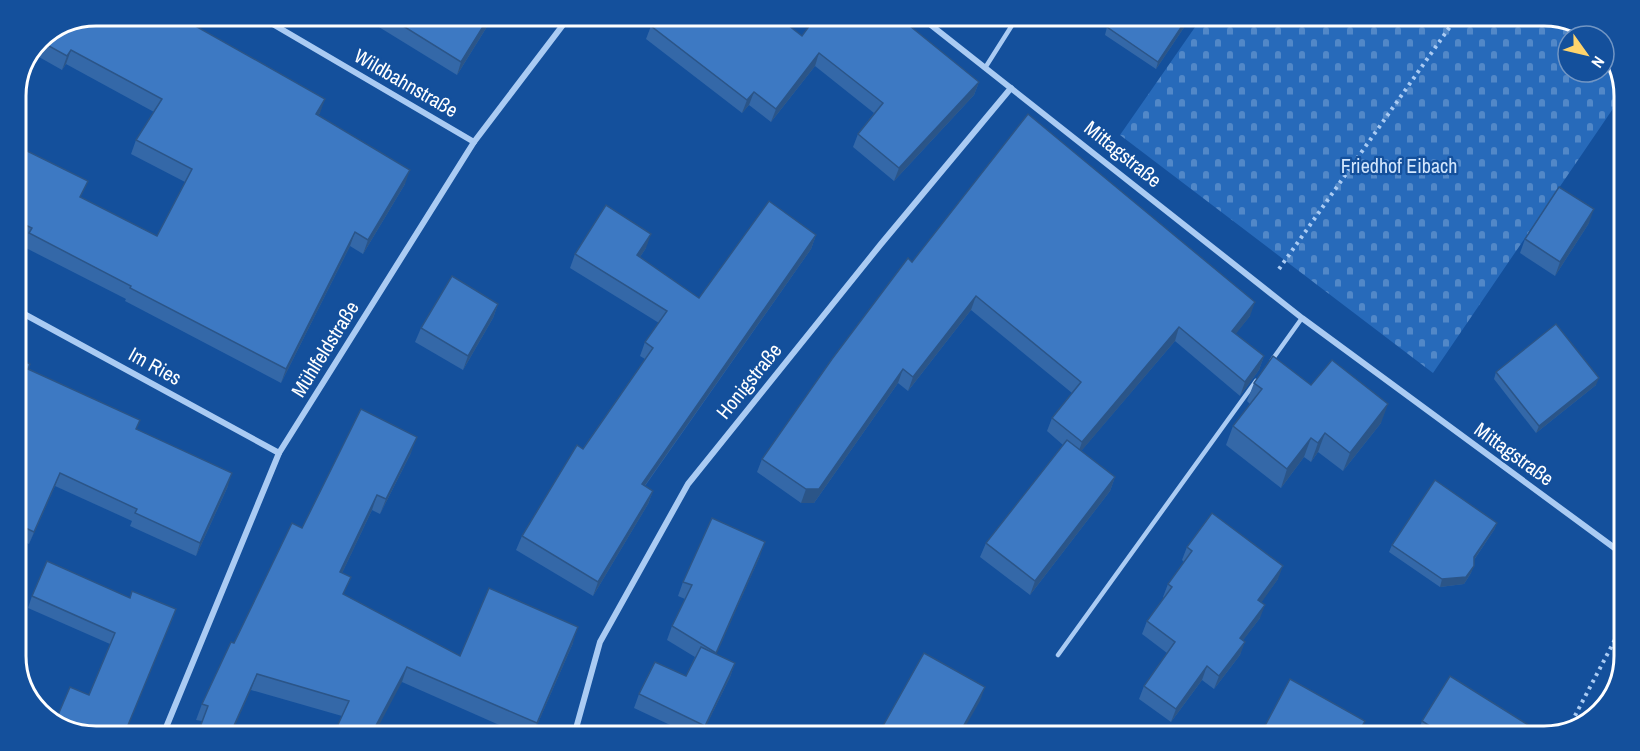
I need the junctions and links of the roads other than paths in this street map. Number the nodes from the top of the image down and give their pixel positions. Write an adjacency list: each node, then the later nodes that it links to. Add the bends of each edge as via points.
1 (276, 26): 7 (street, Wildbahnstraße)
2 (562, 26): 7 (street, Mühlfeldstraße)
3 (932, 26): 5 (street, Mittagstraße)
4 (1012, 26): 5 (lane)
5 (985, 68): 6 (street, Mittagstraße)
6 (1011, 88): 9 (street, Mittagstraße); 16 (street, Honigstraße, via 688,484 600,642)
7 (474, 142): 12 (street, Mühlfeldstraße)
8 (26, 315): 12 (street, Im Ries)
9 (1302, 318): 10 (lane); 13 (street, Mittagstraße)
10 (1267, 366)
11 (1260, 376): 14 (lane)
12 (279, 453): 15 (street, Mühlfeldstraße)
13 (1614, 548)
14 (1058, 655)
15 (167, 726)
16 (576, 726)

